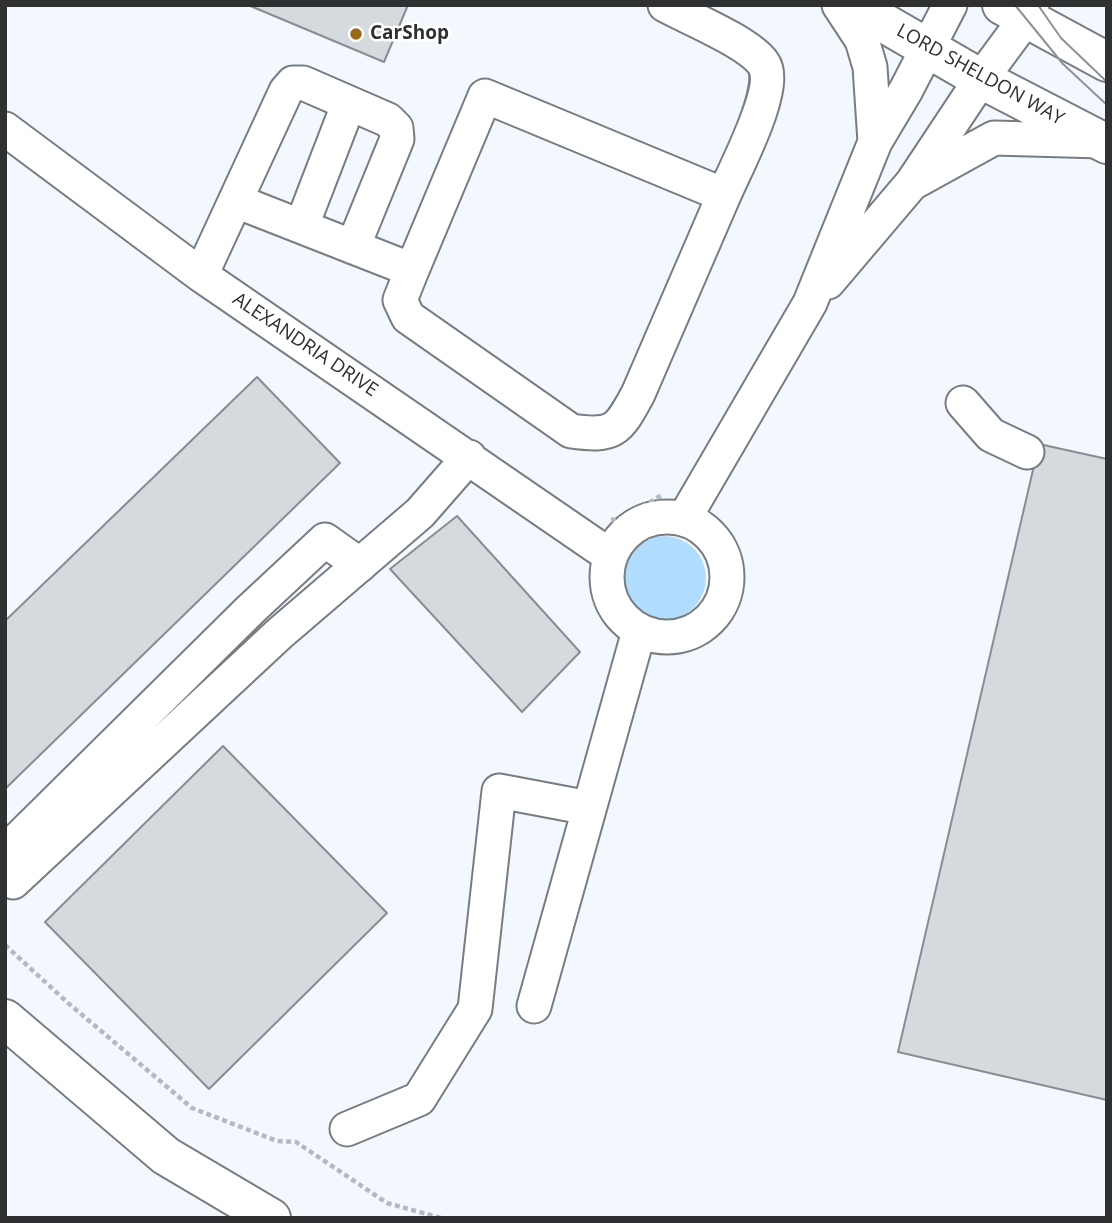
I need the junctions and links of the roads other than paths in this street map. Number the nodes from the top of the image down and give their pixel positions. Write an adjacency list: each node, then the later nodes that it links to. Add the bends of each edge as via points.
1 (665, 5): 14 (street, via 733,40 765,65 768,85 761,109)
2 (839, 5): 10 (street, via 862,40 870,66)
3 (853, 5): 6 (highway, LORD SHELDON WAY)
4 (950, 5): 6 (street)
5 (1020, 10): 7 (highway); 8 (street)
6 (928, 47): 8 (highway, LORD SHELDON WAY); 10 (street)
7 (1107, 62)
8 (981, 79): 11 (highway, LORD SHELDON WAY); 13 (street)
9 (349, 103): 15 (street, via 293,83); 16 (street); 17 (street, via 388,120 396,128 397,139)
10 (875, 142): 20 (street)
11 (1104, 142): 13 (street, via 994,138)
12 (11, 143): 19 (street, ALEXANDRIA DRIVE)
13 (912, 183): 20 (street)
14 (724, 195): 18 (street, via 485,96); 18 (street, via 638,394 612,431 571,431 408,317 400,300)
15 (236, 201): 16 (street); 19 (street)
16 (302, 225): 17 (street)
17 (354, 247): 18 (street)
18 (412, 270)
19 (201, 275): 23 (street, ALEXANDRIA DRIVE)
20 (810, 303): 24 (street)
21 (963, 403): 22 (street, via 991,435)
22 (1027, 452)
23 (469, 457): 25 (street, ALEXANDRIA DRIVE); 26 (street, via 420,513)
24 (678, 504): 25 (street, via 670,517 639,523); 27 (street, via 716,541 728,572 726,593 717,613 682,636 662,638)
25 (609, 555): 27 (street, via 610,596 622,618)
26 (359, 565): 29 (street, via 326,540); 30 (street, via 13,882)
27 (639, 631): 28 (street)
28 (589, 808): 31 (street); 33 (street, via 499,791 475,1009 419,1099)
29 (5, 852)
30 (5, 873)
31 (534, 1006)
32 (5, 1019): 34 (highway, via 166,1156)
33 (347, 1129)
34 (271, 1218)

